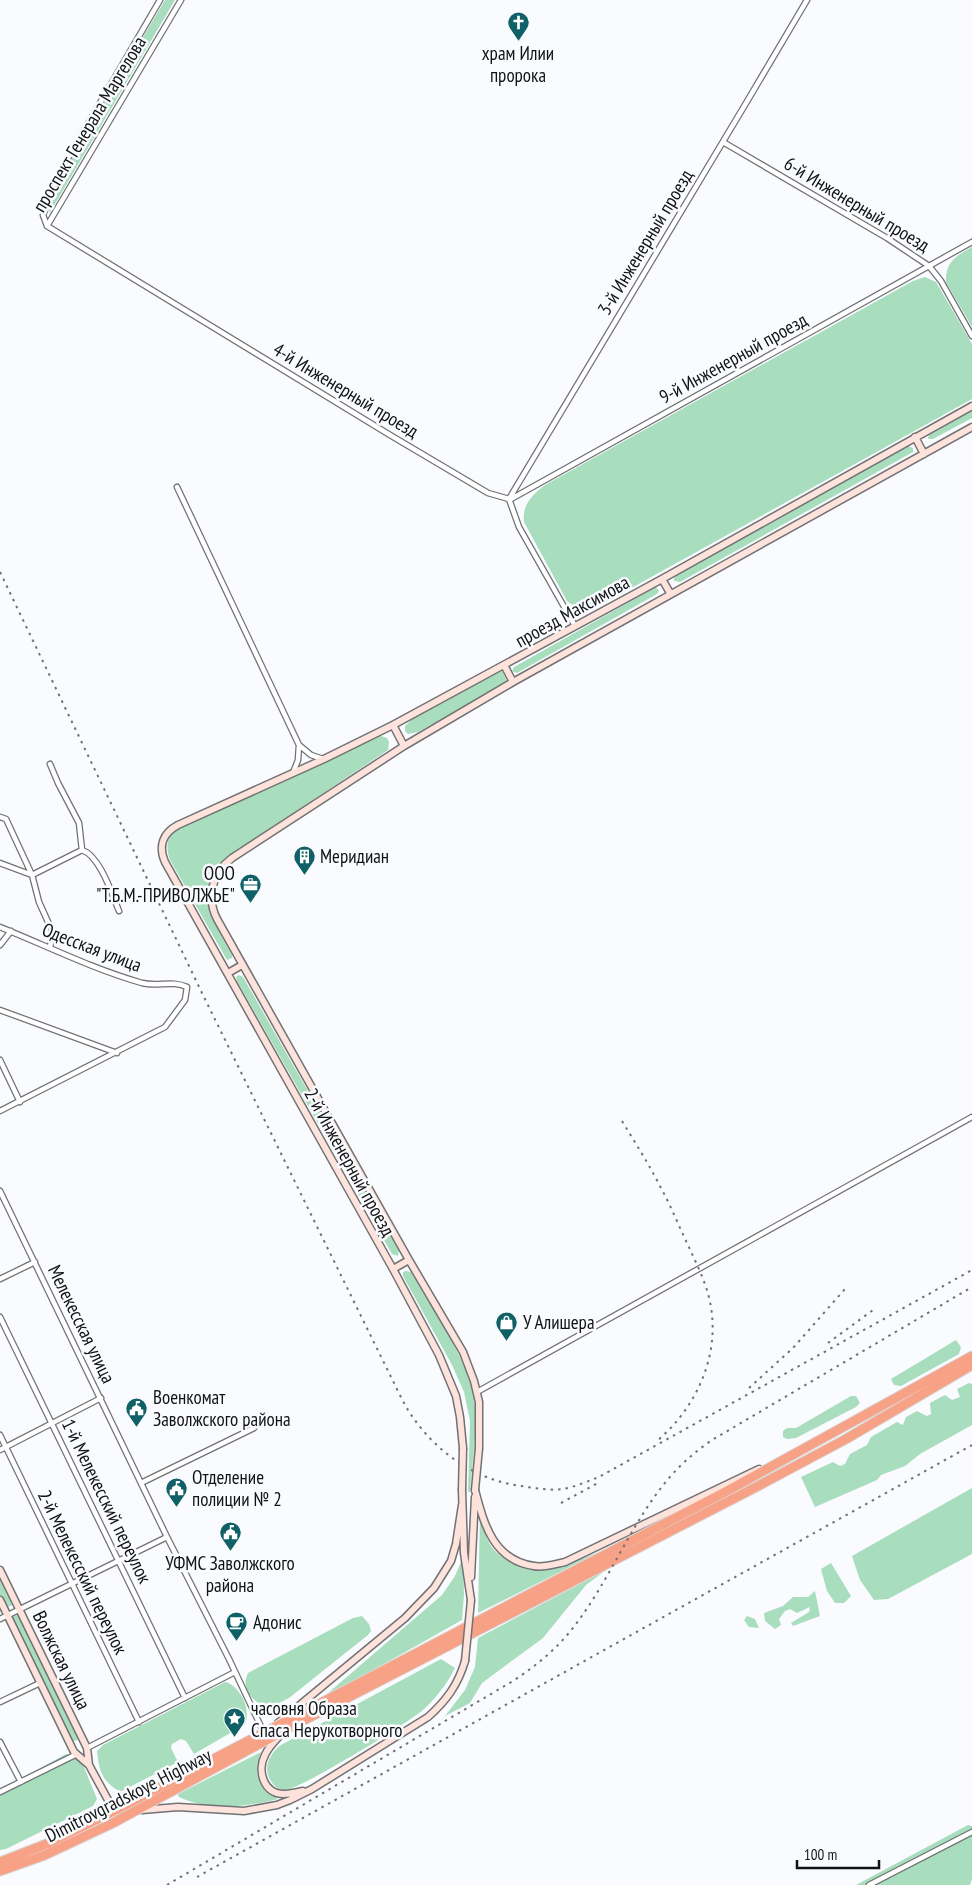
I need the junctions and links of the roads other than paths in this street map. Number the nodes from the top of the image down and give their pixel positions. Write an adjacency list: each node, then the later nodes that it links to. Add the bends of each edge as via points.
1 (160, 0): 5 (street, проспект Генерала Маргелова, via 58,175 43,215)
2 (181, 0): 5 (street, проспект Генерала Маргелова)
3 (807, 0): 4 (street, 3-й Инженерный проезд)
4 (724, 142): 7 (street, 6-й Инженерный проезд); 14 (street, 3-й Инженерный проезд)
5 (47, 226): 14 (street, 4-й Инженерный проезд, via 390,436 488,493)
6 (972, 242): 7 (street, 9-й Инженерный проезд)
7 (929, 266): 8 (street, 6-й Инженерный проезд); 14 (street, 9-й Инженерный проезд)
8 (972, 336)
9 (972, 406): 11 (main road, проезд Максимова)
10 (972, 427): 12 (main road, проезд Максимова)
11 (915, 437): 12 (main road); 15 (main road, проезд Максимова)
12 (924, 454): 16 (main road, проезд Максимова)
13 (177, 487): 21 (street)
14 (510, 499): 17 (street, via 519,527)
15 (662, 579): 16 (main road); 17 (main road, проезд Максимова)
16 (670, 593): 19 (main road, проезд Максимова)
17 (575, 626): 18 (main road, проезд Максимова)
18 (504, 665): 19 (main road); 20 (main road, проезд Максимова)
19 (513, 682): 22 (main road, проезд Максимова)
20 (393, 725): 22 (main road); 23 (main road, проезд Максимова)
21 (299, 745): 23 (street); 25 (street, via 298,760)
22 (404, 746): 32 (main road, проезд Максимова, via 232,858 218,872 213,886 212,905)
23 (324, 759): 25 (main road, проезд Максимова)
24 (50, 764): 27 (street, via 79,823)
25 (292, 773): 28 (main road, проезд Максимова, via 171,829 162,841)
26 (0, 817): 30 (street, via 6,819)
27 (82, 850): 30 (street); 31 (street, via 92,856)
28 (165, 862): 38 (main road, 2-й Инженерный проезд)
29 (0, 863): 30 (street)
30 (32, 875): 36 (street, via 39,902 53,933)
31 (118, 911)
32 (216, 919): 37 (main road, 2-й Инженерный проезд)
33 (0, 927): 34 (street, Одесская улица)
34 (11, 932): 35 (street); 36 (street, Одесская улица)
35 (0, 945)
36 (50, 947): 40 (street, Одесская улица, via 145,984 178,983 187,987 185,1000 165,1028)
37 (242, 965): 38 (main road); 46 (main road, 2-й Инженерный проезд)
38 (228, 973): 48 (main road, 2-й Инженерный проезд)
39 (0, 1010): 40 (street)
40 (117, 1053): 42 (street)
41 (0, 1060): 42 (street)
42 (20, 1102): 43 (street)
43 (0, 1111)
44 (972, 1117): 53 (street)
45 (0, 1191): 47 (street, Мелекесская улица)
46 (409, 1260): 48 (main road); 53 (main road, 2-й Инженерный проезд, via 463,1352)
47 (35, 1262): 49 (street); 54 (street, Мелекесская улица)
48 (393, 1269): 67 (main road, 2-й Инженерный проезд, bridge, via 452,1385 460,1416 463,1448)
49 (0, 1279)
50 (0, 1317): 55 (street, 1-й Мелекесский переулок)
51 (972, 1356): 60 (highway)
52 (972, 1366): 62 (highway)
53 (477, 1392): 65 (main road, 2-й Инженерный проезд, bridge, via 480,1413)
54 (101, 1398): 55 (street); 64 (street, Мелекесская улица)
55 (52, 1423): 58 (street); 69 (street, 1-й Мелекесский переулок)
56 (254, 1428): 64 (street)
57 (0, 1435): 58 (street, 2-й Мелекесский переулок)
58 (6, 1447): 59 (street); 71 (street, 2-й Мелекесский переулок)
59 (0, 1450)
60 (785, 1458): 61 (highway); 65 (main road, via 565,1562 535,1566 510,1557 492,1540)
61 (767, 1468): 62 (highway, via 766,1475); 63 (highway)
62 (774, 1478): 66 (highway)
63 (745, 1480): 66 (highway, via 752,1483); 83 (highway)
64 (141, 1483): 68 (street, Мелекесская улица)
65 (475, 1490): 72 (main road, 2-й Инженерный проезд)
66 (750, 1490): 82 (highway)
67 (462, 1505): 72 (main road, via 464,1553); 83 (main road, via 451,1562 434,1588 405,1618)
68 (167, 1536): 69 (street); 77 (street, Мелекесская улица)
69 (118, 1559): 71 (street); 79 (street, 1-й Мелекесский переулок)
70 (0, 1570): 74 (main road, Волжская улица)
71 (72, 1582): 74 (street); 81 (street, 2-й Мелекесский переулок)
72 (471, 1591): 89 (main road, bridge, via 465,1661 455,1686 443,1703 428,1717)
73 (0, 1600): 75 (main road, Волжская улица)
74 (19, 1610): 75 (street); 85 (main road, Волжская улица)
75 (8, 1616): 76 (street); 78 (main road, Волжская улица)
76 (0, 1619)
77 (235, 1672): 79 (street); 83 (street, Мелекесская улица)
78 (40, 1683): 80 (street); 86 (main road, Волжская улица)
79 (185, 1698): 81 (street)
80 (0, 1702)
81 (139, 1722): 85 (street)
82 (285, 1730): 83 (highway); 89 (main road, via 264,1756 262,1778 269,1788 281,1794)
83 (267, 1734): 91 (highway, Dimitrovgradskoye Highway); 92 (highway, Dimitrovgradskoye Highway)
84 (0, 1742): 88 (street)
85 (87, 1748): 87 (main road, Волжская улица)
86 (77, 1754): 87 (main road, Волжская улица); 88 (street)
87 (89, 1765): 92 (main road, Волжская улица)
88 (21, 1782): 90 (street)
89 (312, 1789): 91 (main road, via 290,1800 255,1810 178,1807)
90 (0, 1792)
91 (136, 1810): 93 (highway, Dimitrovgradskoye Highway)
92 (114, 1811): 93 (highway, Волжская улица); 95 (highway, Dimitrovgradskoye Highway, via 49,1843)
93 (119, 1820): 96 (highway, Dimitrovgradskoye Highway, via 45,1855)
94 (972, 1832): 97 (street)
95 (0, 1862)
96 (0, 1871)
97 (869, 1885)

